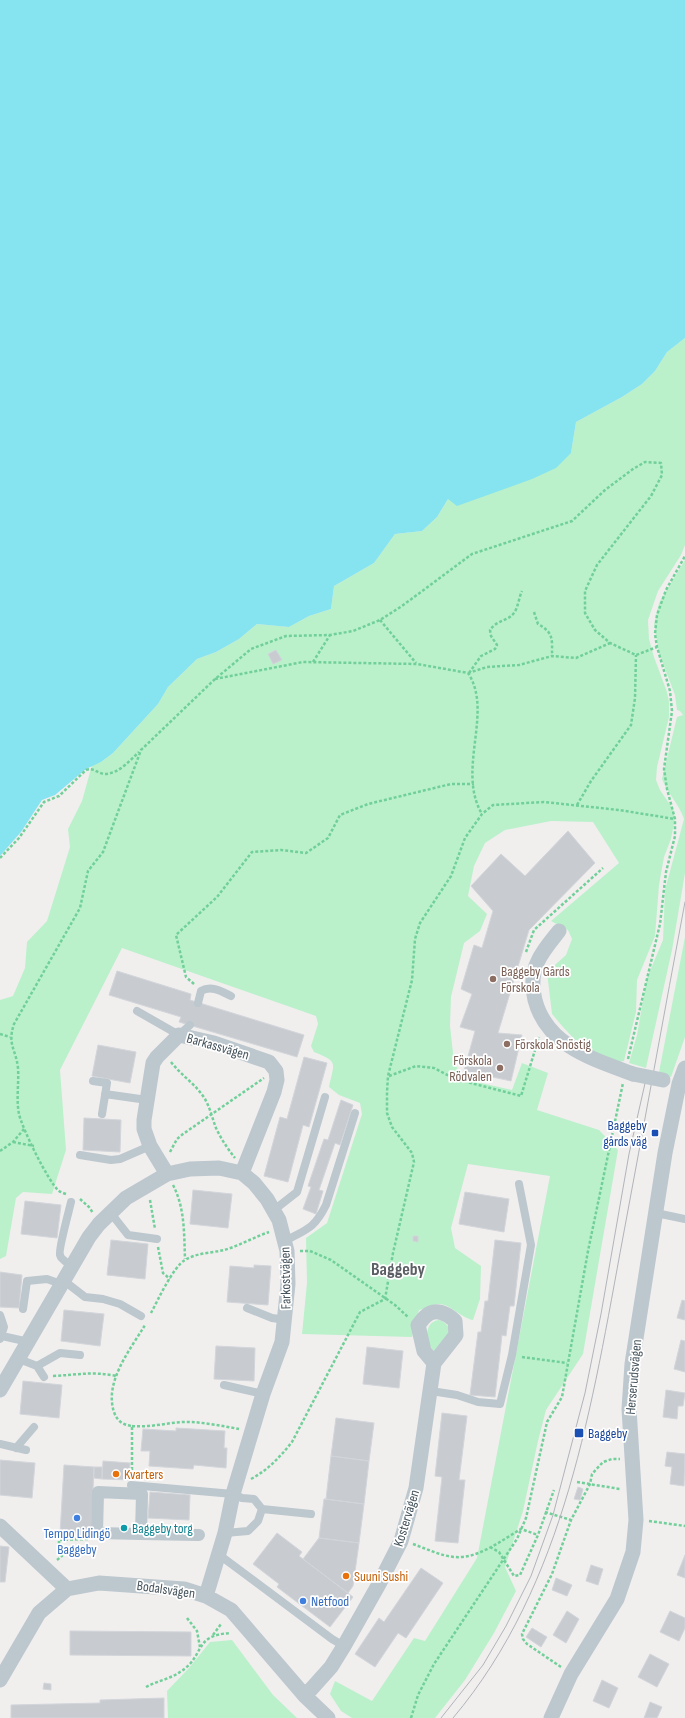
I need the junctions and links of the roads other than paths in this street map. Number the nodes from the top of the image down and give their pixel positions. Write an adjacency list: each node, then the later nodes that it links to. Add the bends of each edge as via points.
1 (559, 931): 9 (street, bridge, via 537,961 532,991 542,1019 556,1037 586,1055 630,1072)
2 (231, 996): 3 (lane, via 219,990 206,988 201,991)
3 (198, 1003)
4 (137, 1011): 6 (lane)
5 (190, 1025): 6 (lane)
6 (179, 1035): 12 (street, Barkassvägen, via 153,1063); 17 (street, Barkassvägen, via 214,1043 269,1062 276,1071 274,1092)
7 (685, 1068): 9 (street, Herserudsvägen)
8 (93, 1081): 10 (lane, via 107,1083)
9 (679, 1084): 23 (street, Herserudsvägen)
10 (105, 1094): 12 (lane); 14 (lane)
11 (325, 1097): 21 (lane, via 297,1192)
12 (147, 1100): 15 (street, Barkassvägen, via 144,1129)
13 (355, 1113): 25 (lane, via 320,1218 313,1226)
14 (102, 1114)
15 (150, 1146): 16 (lane, via 120,1159); 18 (street, Barkassvägen)
16 (80, 1156)
17 (243, 1171): 18 (street, via 219,1168 190,1169); 21 (street, Farkostvägen)
18 (167, 1174): 22 (street, via 126,1198)
19 (519, 1184): 43 (lane, via 531,1244 512,1355 500,1404 478,1402 457,1395)
20 (73, 1198): 27 (lane, via 59,1248 59,1254)
21 (274, 1210): 25 (street, Farkostvägen)
22 (110, 1212): 26 (lane, via 128,1235); 27 (street, via 99,1224)
23 (656, 1213): 24 (lane); 64 (street, Herserudsvägen, via 632,1371 629,1410 636,1520 633,1552 617,1599 571,1674)
24 (685, 1219)
25 (283, 1235): 33 (street, Farkostvägen, via 288,1284)
26 (157, 1239)
27 (72, 1266): 28 (street)
28 (62, 1282): 30 (lane, via 47,1279 27,1281); 32 (lane, via 85,1297 120,1304); 35 (street)
29 (247, 1308): 33 (lane, via 272,1318)
30 (23, 1309)
31 (0, 1315): 34 (lane, via 4,1327)
32 (144, 1319)
33 (286, 1320): 44 (street, Farkostvägen, via 282,1342)
34 (1, 1338): 35 (lane)
35 (29, 1342): 37 (street)
36 (80, 1355): 39 (lane, via 60,1353)
37 (19, 1359): 39 (lane); 42 (street)
38 (434, 1363): 38 (street, via 456,1335 455,1321 449,1315 431,1312 418,1326 424,1350); 43 (street, Kostervägen)
39 (37, 1366): 40 (lane)
40 (44, 1377)
41 (224, 1385): 44 (lane)
42 (0, 1390)
43 (430, 1391): 60 (street, Kostervägen, via 416,1488 401,1541)
44 (263, 1394): 50 (street, Farkostvägen)
45 (34, 1426): 47 (lane)
46 (0, 1444): 47 (lane)
47 (16, 1448): 48 (lane)
48 (26, 1450)
49 (130, 1485): 50 (lane)
50 (235, 1488): 51 (lane, via 242,1498 254,1499); 54 (street, Farkostvägen)
51 (262, 1509): 52 (lane); 54 (lane, via 258,1521 248,1531)
52 (311, 1514)
53 (0, 1526): 58 (street)
54 (225, 1533): 57 (street, Farkostvägen)
55 (141, 1534): 55 (street, via 142,1494 98,1492 97,1533); 56 (street)
56 (199, 1535)
57 (218, 1554): 59 (street, Farkostvägen); 60 (lane)
58 (67, 1589): 59 (street, Bodalsvägen, via 99,1583 144,1585 184,1589); 61 (street, Bodalsvägen, via 39,1613)
59 (206, 1596): 62 (street, Bodalsvägen, via 231,1610)
60 (344, 1646): 62 (street, Kostervägen)
61 (0, 1680)
62 (305, 1696): 63 (street, Bodalsvägen)
63 (328, 1718)
64 (551, 1718)

